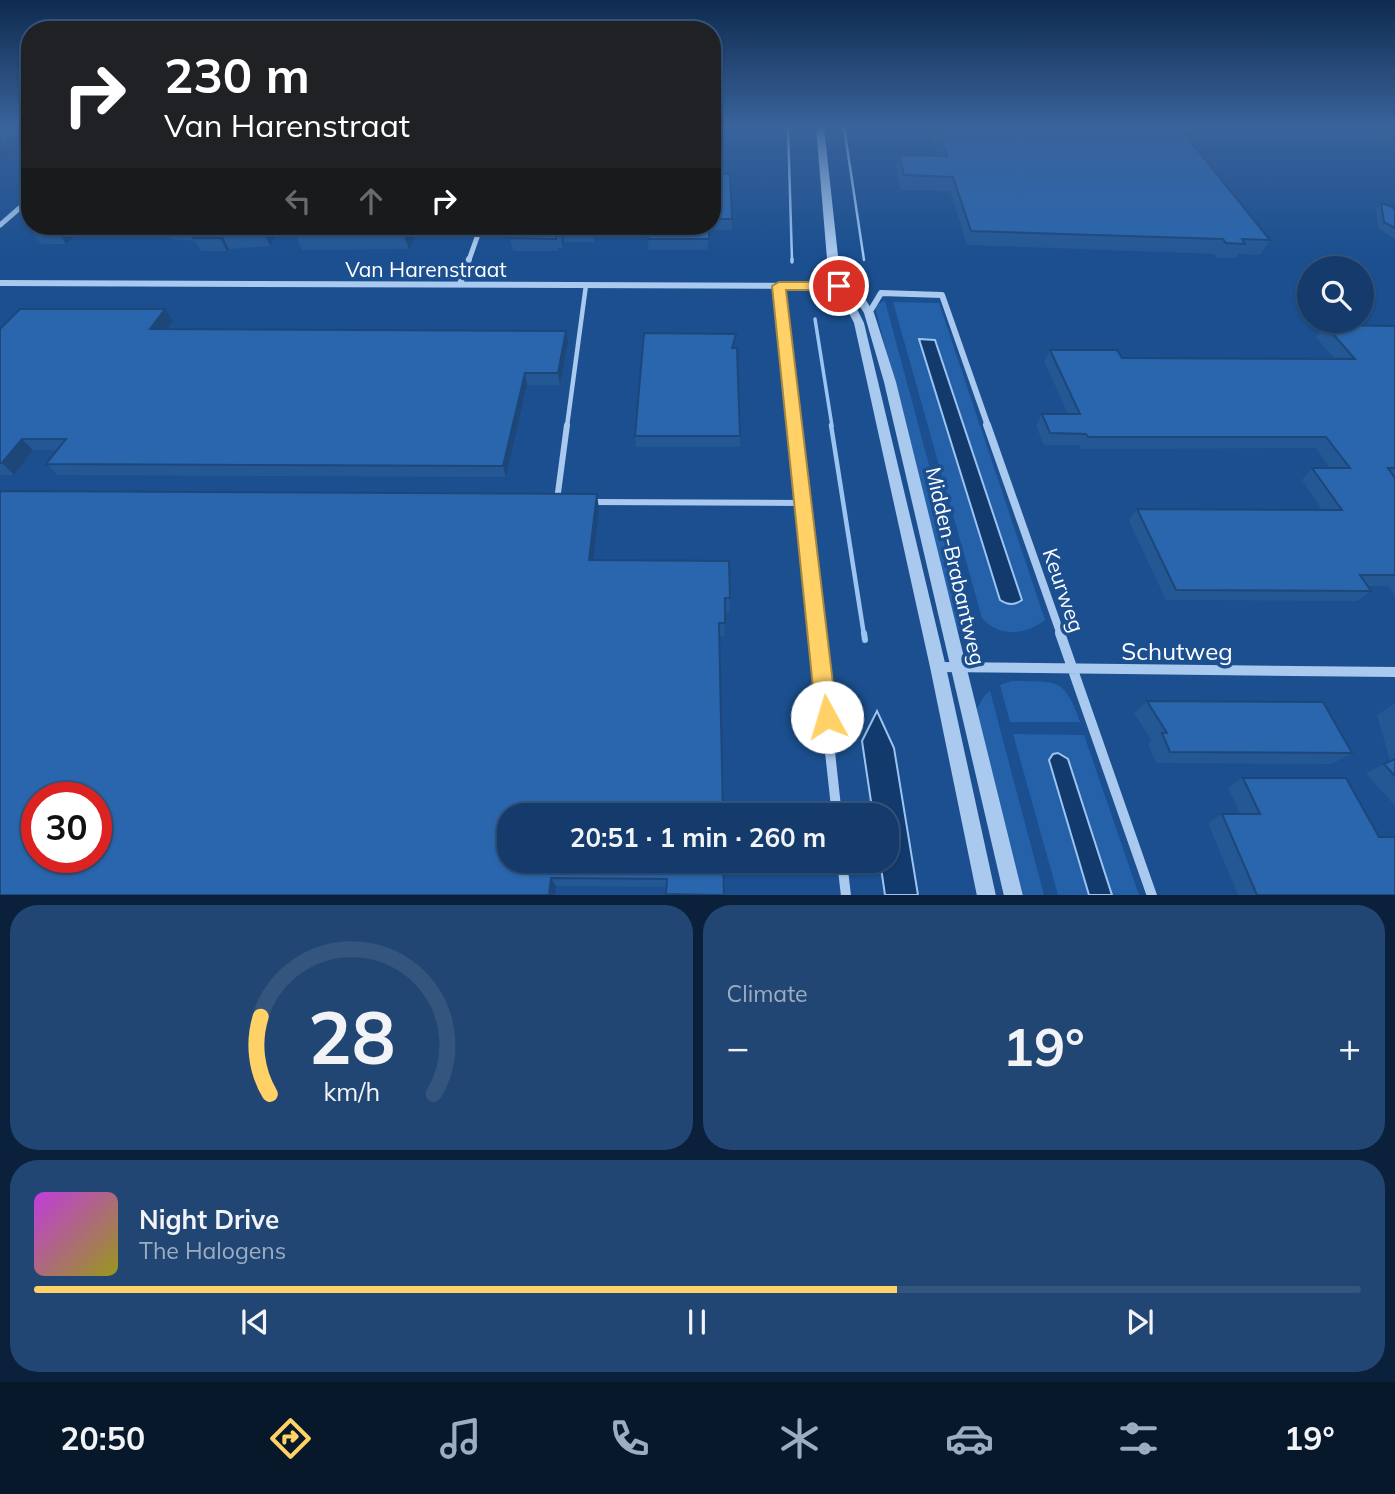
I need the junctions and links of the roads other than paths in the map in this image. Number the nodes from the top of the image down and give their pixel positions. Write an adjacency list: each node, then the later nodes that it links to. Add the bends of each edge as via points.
1 (825, 169): 9 (street, Midden-Brabantweg, via 833,271)
2 (21, 207): 3 (street)
3 (0, 225)
4 (478, 235): 6 (street)
5 (0, 283): 6 (street, Van Harenstraat)
6 (460, 284): 7 (street, Van Harenstraat)
7 (586, 285): 8 (street, Van Harenstraat); 12 (lane)
8 (779, 286): 9 (street, Van Harenstraat); 15 (street)
9 (845, 286): 10 (street, Midden-Brabantweg); 16 (street, Midden-Brabantweg, via 859,323)
10 (869, 313): 17 (street, Midden-Brabantweg); 18 (street, Keurweg, via 881,293 942,295)
11 (542, 502): 12 (lane)
12 (556, 502): 13 (lane)
13 (567, 502)
14 (589, 502): 15 (lane)
15 (802, 503): 20 (street)
16 (938, 667): 17 (street, Schutweg); 23 (street, Midden-Brabantweg)
17 (959, 667): 18 (street, Schutweg); 24 (street, Midden-Brabantweg)
18 (1073, 670): 19 (street, Schutweg); 25 (street, Keurweg)
19 (1395, 672)
20 (836, 803)
21 (843, 873): 22 (street)
22 (846, 895)
23 (987, 895)
24 (1014, 895)
25 (1153, 895)

